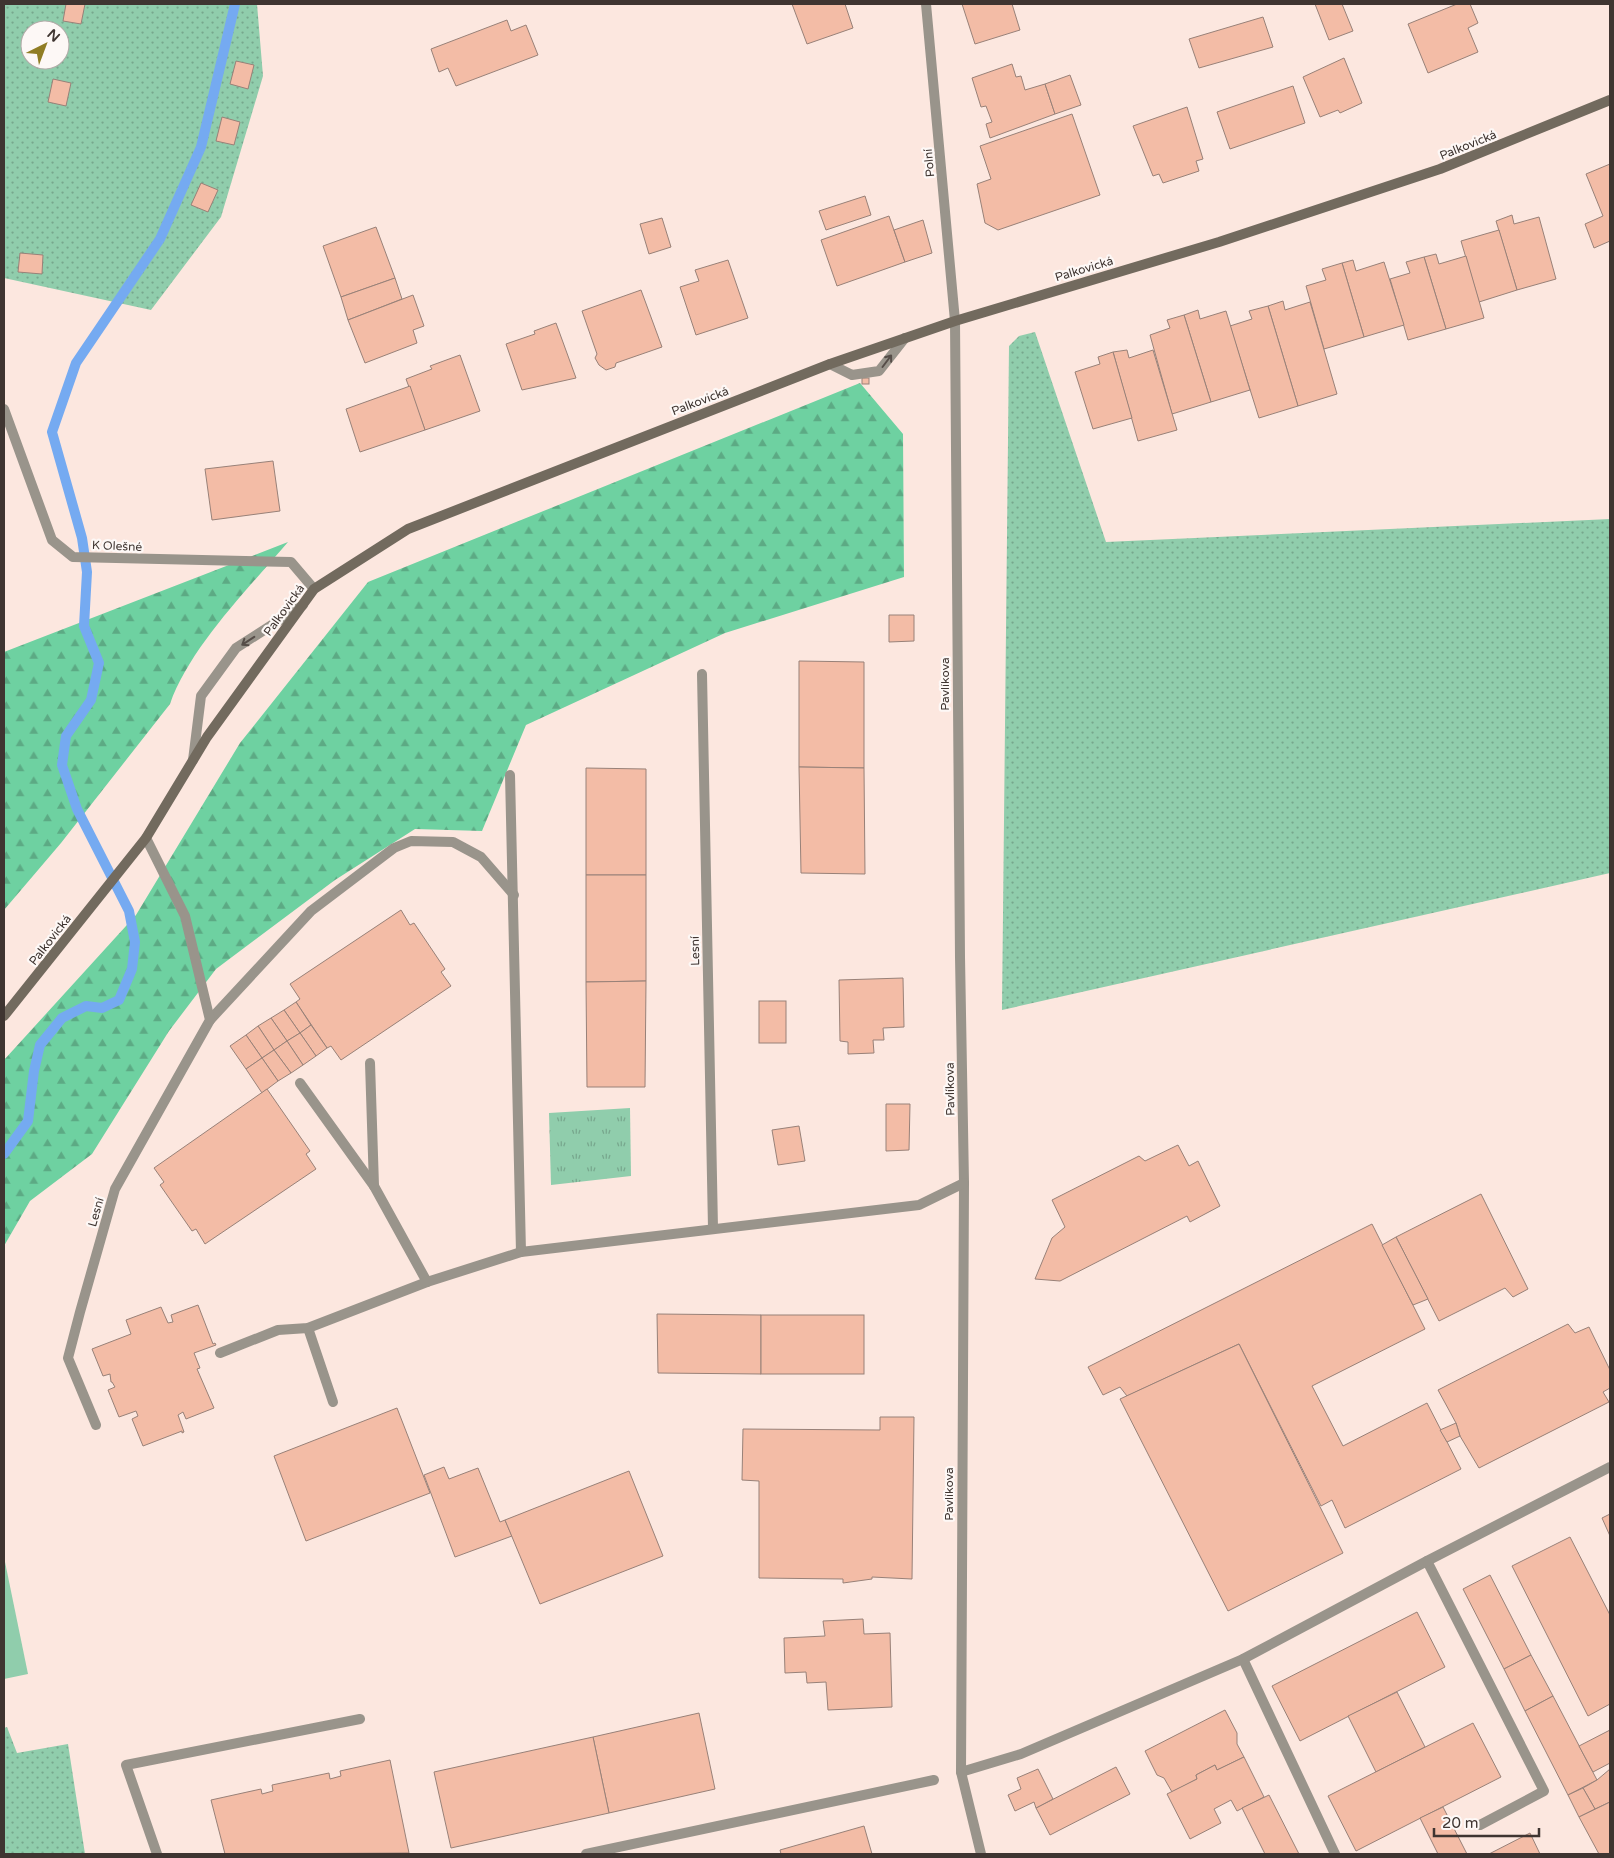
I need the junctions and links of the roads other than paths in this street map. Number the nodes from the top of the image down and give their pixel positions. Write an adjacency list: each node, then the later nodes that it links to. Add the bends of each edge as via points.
1 (926, 4): 3 (street, Polní)
2 (1610, 100): 3 (street, Palkovická, via 1440,169 1219,242)
3 (955, 320): 4 (street, Palkovická); 18 (street, Pavlíkova)
4 (905, 338): 5 (street, Palkovická); 5 (street, one-way to 4, via 852,375 879,372)
5 (830, 364): 7 (street, Palkovická, via 408,529)
6 (4, 409): 7 (street, K Olešné, via 52,540 73,557 291,562)
7 (314, 589): 8 (street, Palkovická)
8 (303, 604): 10 (street, Palkovická); 10 (street, one-way to 10, via 236,648 201,696)
9 (702, 674): 20 (street, Lesní)
10 (193, 761): 12 (street, Palkovická)
11 (510, 774): 13 (street)
12 (146, 838): 14 (street, Palkovická); 15 (street, via 185,916)
13 (514, 895): 15 (street, Lesní, via 481,857 453,842 419,841 394,848 311,911); 21 (street)
14 (4, 1016)
15 (210, 1020): 26 (street, Lesní, via 115,1189 80,1312 68,1358)
16 (370, 1062): 19 (street)
17 (300, 1083): 19 (street)
18 (964, 1183): 20 (street, via 919,1205); 31 (street, Pavlíkova)
19 (374, 1186): 22 (street)
20 (714, 1228): 21 (street)
21 (521, 1252): 22 (street)
22 (427, 1282): 23 (street)
23 (308, 1328): 24 (street, via 278,1330); 25 (street)
24 (220, 1353)
25 (333, 1402)
26 (96, 1425)
27 (1610, 1467): 28 (street)
28 (1427, 1561): 29 (street); 33 (street, via 1544,1791)
29 (1243, 1659): 31 (street, via 1021,1754); 37 (street)
30 (360, 1719): 34 (street, via 126,1765)
31 (961, 1772): 36 (street, Pavlíkova)
32 (934, 1780): 35 (street)
33 (1480, 1825)
34 (158, 1854)
35 (586, 1854)
36 (981, 1854)
37 (1335, 1854)

